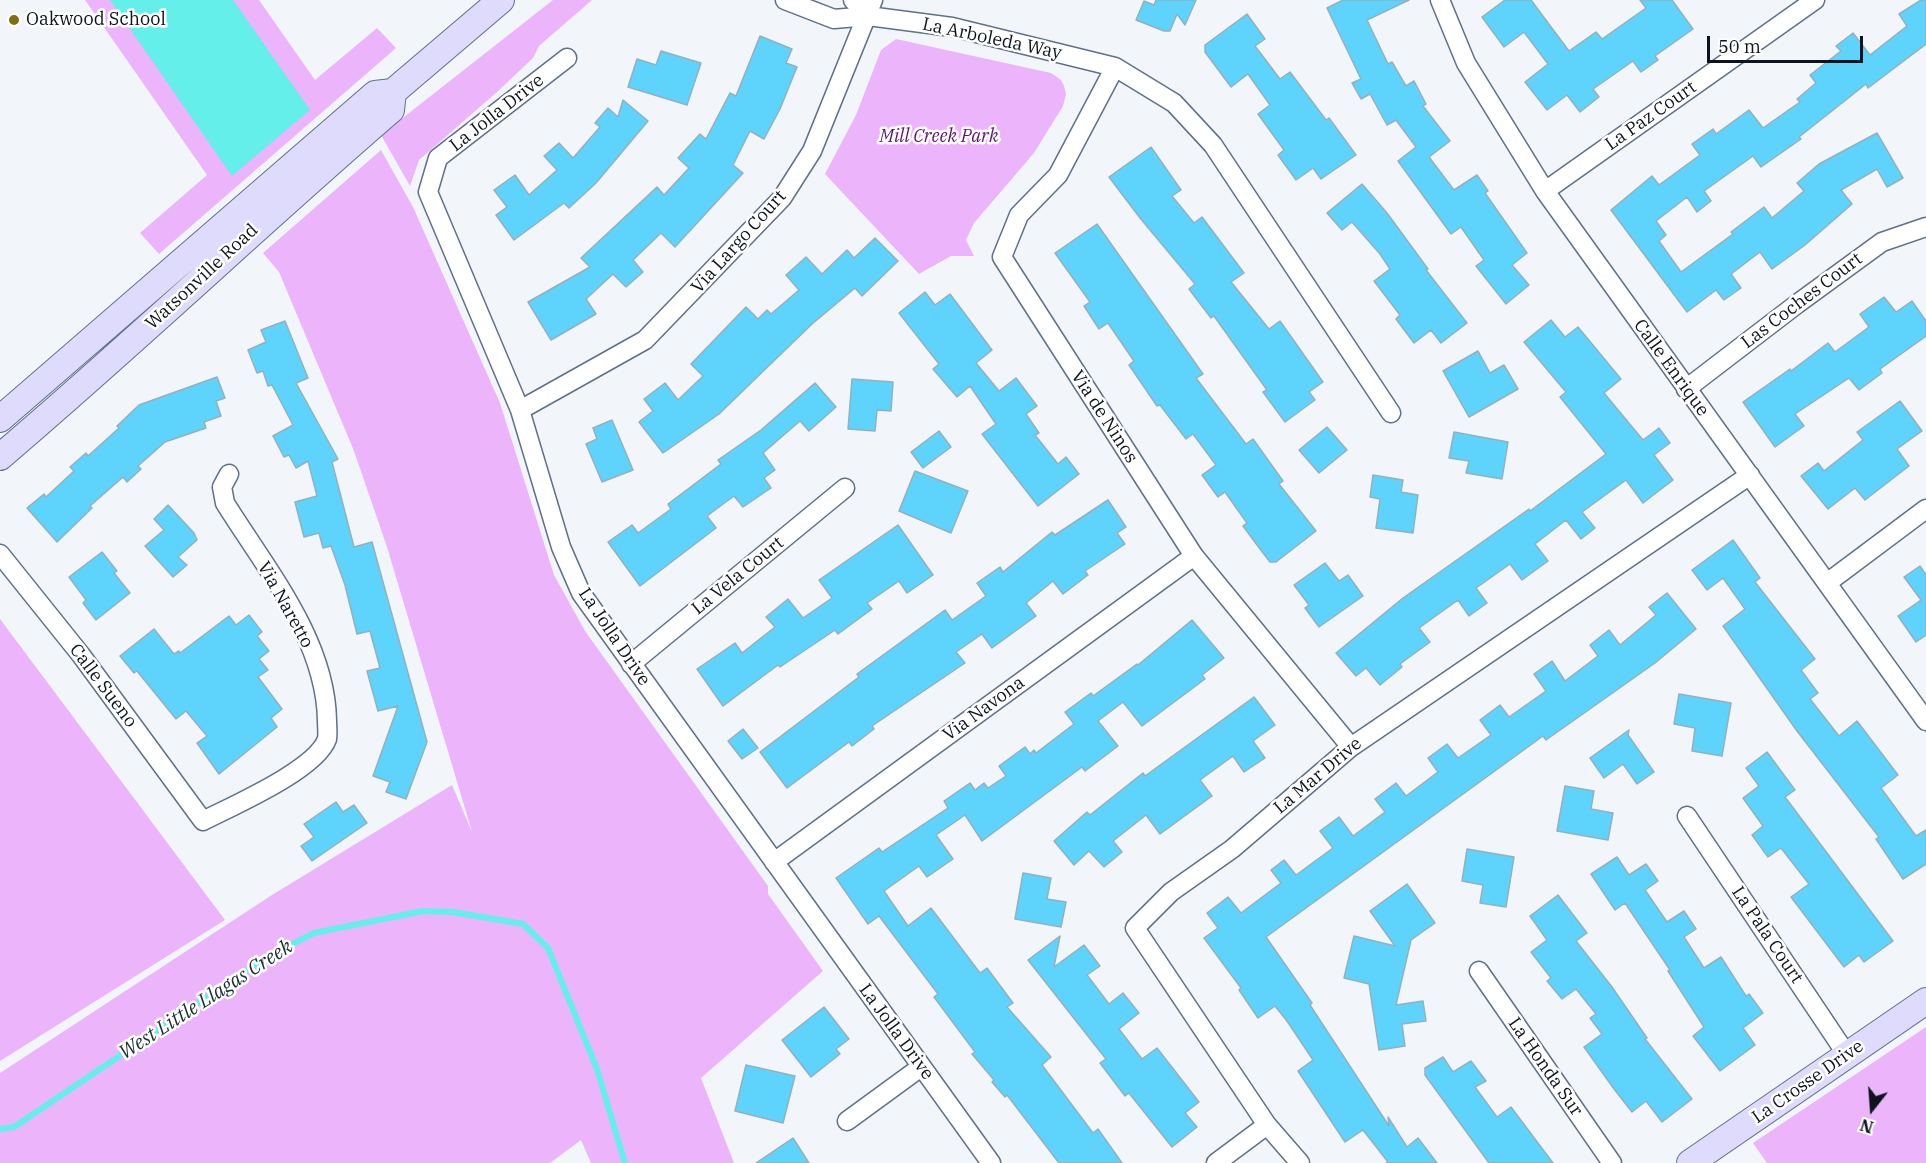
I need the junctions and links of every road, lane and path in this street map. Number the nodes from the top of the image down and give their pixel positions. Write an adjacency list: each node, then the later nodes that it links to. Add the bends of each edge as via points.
1 (501, 0): 10 (main road, Watsonville Road, via 393,92 391,110 342,137)
2 (785, 0): 6 (street, La Arboleda Way, via 834,19)
3 (853, 0): 6 (street)
4 (1440, 0): 9 (street, Calle Enrique, via 1466,63)
5 (1815, 0): 9 (street, La Paz Court)
6 (870, 8): 8 (street, La Arboleda Way); 13 (street, Via Largo Court, via 812,151 782,198 645,340)
7 (567, 58): 13 (street, La Jolla Drive, via 438,158 428,192)
8 (1115, 67): 14 (street, La Arboleda Way, via 1174,104 1214,145); 22 (street, Via de Ninos, via 1058,175 1019,215 1002,257)
9 (1545, 191): 12 (street, Calle Enrique)
10 (264, 204): 15 (main road, Watsonville Road); 16 (main road, Watsonville Road, via 180,299)
11 (1926, 227): 12 (street, Las Coches Court, via 1882,242)
12 (1686, 389): 18 (street, Calle Enrique)
13 (520, 410): 24 (street, La Jolla Drive, via 561,548 581,593)
14 (1391, 413)
15 (0, 419)
16 (0, 457)
17 (229, 474): 28 (street, Via Naretto, via 222,487 225,503 307,639 326,706 327,739 304,767)
18 (1750, 475): 23 (street, Calle Enrique); 26 (street, La Mar Drive)
19 (845, 488): 24 (street, La Vela Court)
20 (1926, 509): 23 (street)
21 (0, 554): 28 (street, Calle Sueno, via 81,655)
22 (1194, 556): 26 (street, Via de Ninos); 29 (street, Via Navona)
23 (1827, 583): 25 (street, Calle Enrique)
24 (631, 664): 29 (street, La Jolla Drive)
25 (1926, 721)
26 (1351, 747): 35 (street, La Mar Drive, via 1232,849 1171,892 1135,927)
27 (1687, 816): 32 (street, La Pala Court)
28 (203, 821)
29 (774, 862): 33 (street, La Jolla Drive)
30 (1479, 971): 39 (street, La Honda Sur)
31 (1926, 1001): 32 (main road, La Crosse Drive)
32 (1846, 1055): 40 (main road, La Crosse Drive)
33 (921, 1067): 34 (street); 36 (street, La Jolla Drive)
34 (847, 1121)
35 (1267, 1125): 37 (street); 38 (street, La Mar Drive)
36 (990, 1163)
37 (1216, 1163)
38 (1300, 1163)
39 (1612, 1163)
40 (1690, 1163)

